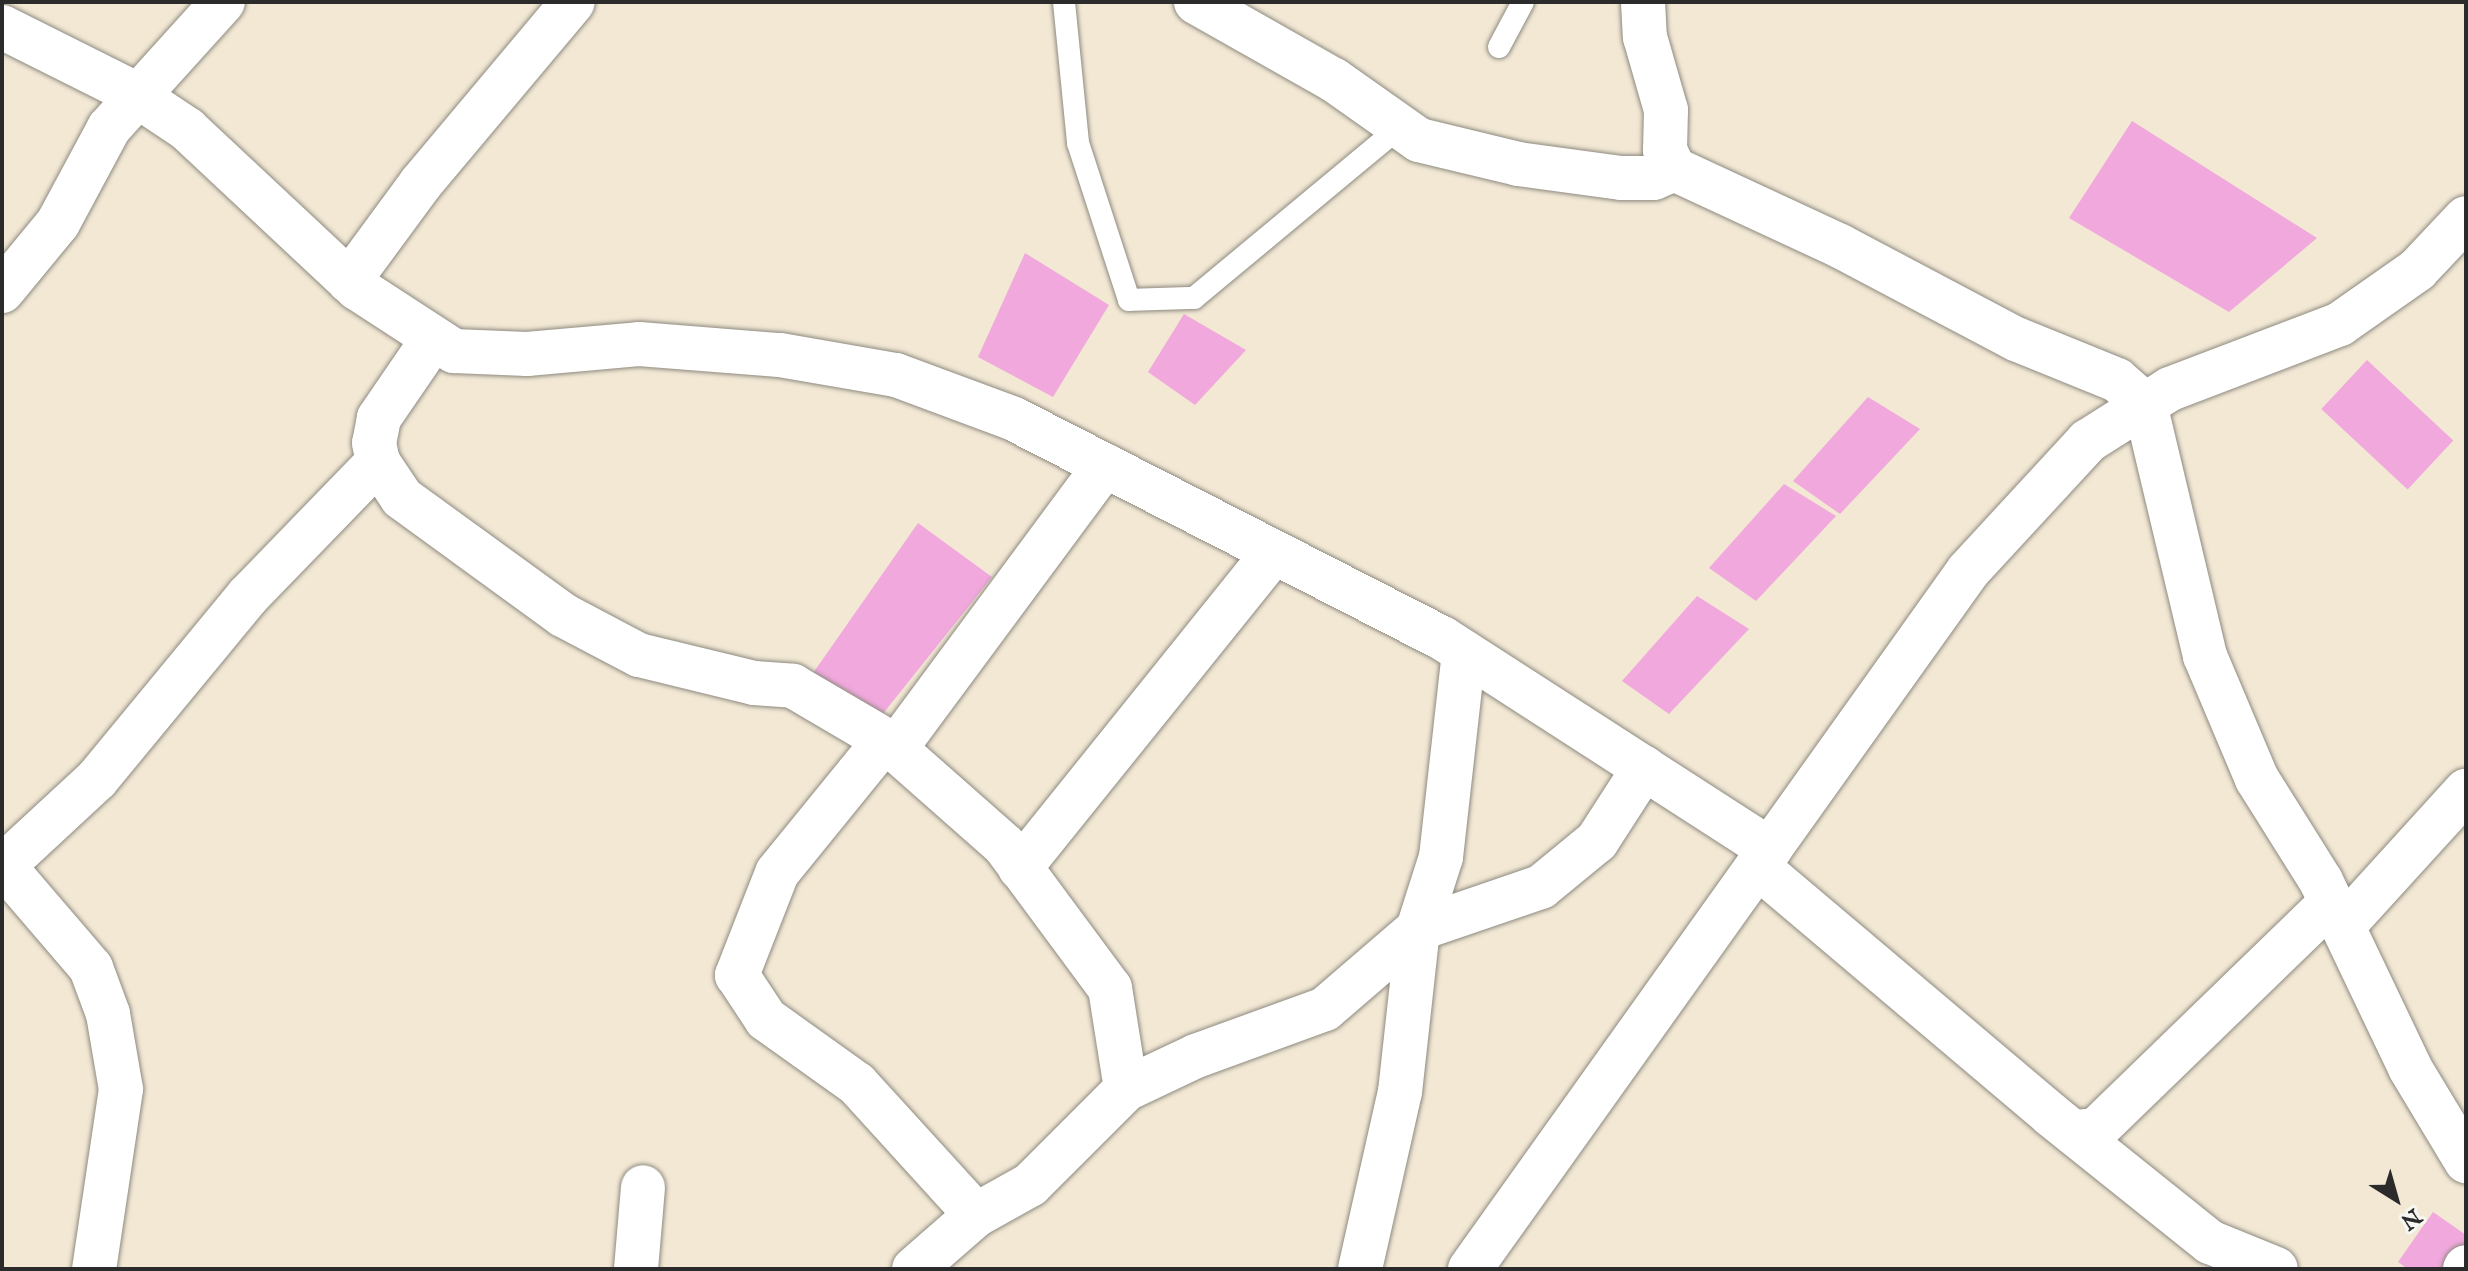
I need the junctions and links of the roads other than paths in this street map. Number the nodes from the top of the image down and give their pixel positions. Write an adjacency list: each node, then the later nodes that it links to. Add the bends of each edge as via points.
1 (223, 2): 9 (street)
2 (573, 2): 13 (street, via 421,183)
3 (1064, 2): 10 (lane, via 1078,143 1129,300 1194,298)
4 (1196, 2): 10 (street, via 1334,80)
5 (1523, 2): 8 (lane)
6 (1643, 2): 11 (street, via 1645,37 1666,110 1665,150)
7 (2, 27): 9 (street)
8 (1499, 47)
9 (139, 96): 13 (street, via 187,129); 14 (street, via 109,128 58,223)
10 (1400, 127): 11 (street, via 1419,140 1518,164 1621,178 1654,178)
11 (1674, 169): 16 (street, via 1840,246 2016,339 2117,380)
12 (2466, 218): 16 (street, via 2417,270 2340,324 2170,389)
13 (349, 281): 15 (street)
14 (2, 291)
15 (433, 339): 17 (street, via 379,418 374,443); 18 (street, via 454,351 527,354 654,345 780,355 896,375 1014,419)
16 (2145, 404): 24 (street, via 2088,441 1968,571); 27 (street, via 2205,656 2257,779)
17 (378, 462): 21 (street, via 402,498 422,515 563,615 639,655 754,683 793,686); 25 (street, via 248,596 97,779)
18 (1105, 465): 19 (street); 21 (street)
19 (1274, 552): 20 (street); 26 (street)
20 (1464, 652): 22 (street); 28 (street, via 1441,857)
21 (890, 745): 26 (street, via 1004,845); 33 (street, via 777,873 737,975 766,1019 857,1084)
22 (1644, 768): 24 (street); 28 (street, via 1597,841 1541,887)
23 (2466, 791): 27 (street)
24 (1764, 858): 30 (street); 38 (street)
25 (2, 863): 34 (street, via 91,968 108,1014 121,1089)
26 (1020, 868): 29 (street, via 1110,988)
27 (2337, 914): 30 (street, via 2096,1130); 31 (street, via 2410,1068)
28 (1418, 929): 29 (street, via 1325,1009 1196,1056); 37 (street, via 1400,1092)
29 (1126, 1089): 33 (street, via 1030,1185)
30 (2075, 1132): 39 (street, via 2210,1242)
31 (2466, 1161)
32 (643, 1187): 35 (street)
33 (976, 1215): 36 (street)
34 (94, 1269)
35 (636, 1269)
36 (914, 1269)
37 (1360, 1269)
38 (1470, 1269)
39 (2276, 1269)

